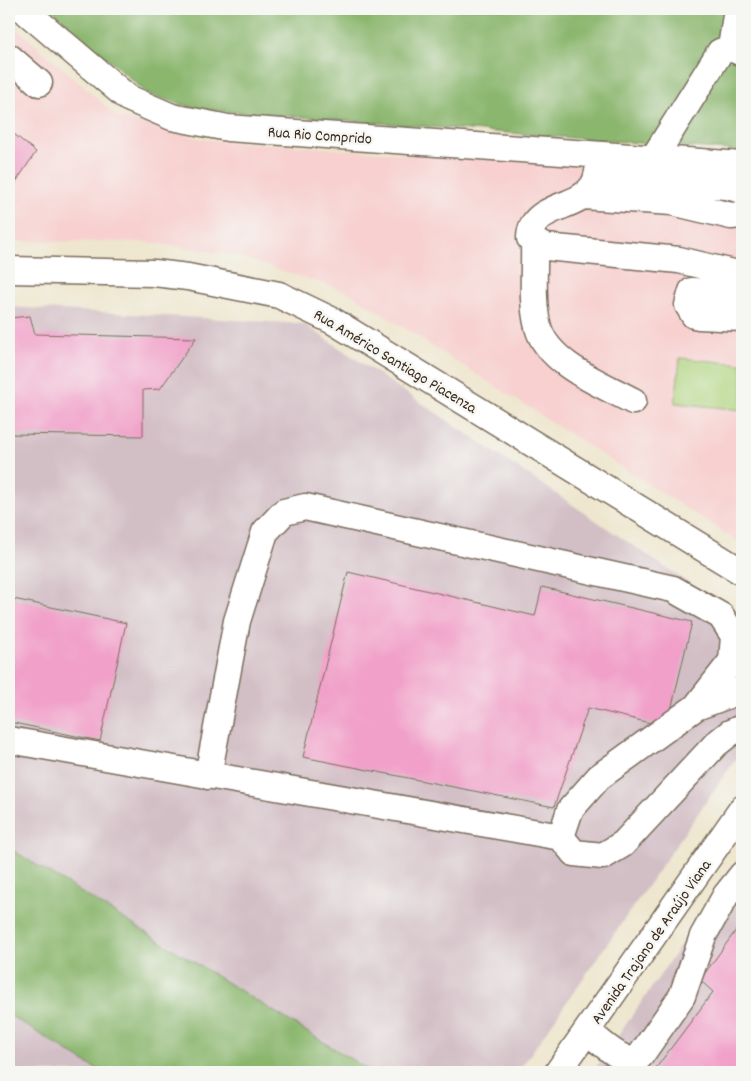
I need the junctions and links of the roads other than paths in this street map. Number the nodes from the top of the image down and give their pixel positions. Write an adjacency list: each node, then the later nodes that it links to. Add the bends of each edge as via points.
1 (23, 9): 8 (street, Rua Rio Comprido, via 128,98 172,117 228,128)
2 (737, 9): 3 (street)
3 (737, 50): 6 (street, via 720,52)
4 (9, 57): 5 (street)
5 (39, 83)
6 (653, 160): 7 (street, Rua Rio Comprido); 8 (street, Rua Rio Comprido)
7 (742, 165)
8 (593, 176): 9 (street); 10 (street, via 672,202 731,216); 11 (street, via 538,218 530,232)
9 (742, 190)
10 (742, 215)
11 (534, 242): 13 (street, via 546,247 679,260); 16 (street, via 536,318 544,342 553,354)
12 (9, 270): 17 (street, Rua Américo Santiago Piacenza, via 154,273 280,295 333,321)
13 (742, 275)
14 (742, 294): 15 (street, via 692,291 688,305 694,315)
15 (742, 318)
16 (633, 401)
17 (742, 572)
18 (742, 690): 19 (street)
19 (696, 707): 22 (street, via 732,661 734,636 721,616 673,589 305,507 284,512 265,532 236,621); 24 (street, via 599,777 570,810)
20 (742, 728): 24 (street, via 716,744 623,844 610,852 603,856 574,853)
21 (9, 740): 22 (street)
22 (208, 776): 24 (street)
23 (742, 809): 26 (street, Avenida Trajano de Araújo Viana)
24 (561, 837)
25 (742, 874): 26 (street, via 703,936 682,996 641,1055 635,1061 628,1060)
26 (587, 1031): 27 (street, Avenida Trajano de Araújo Viana)
27 (558, 1072)

